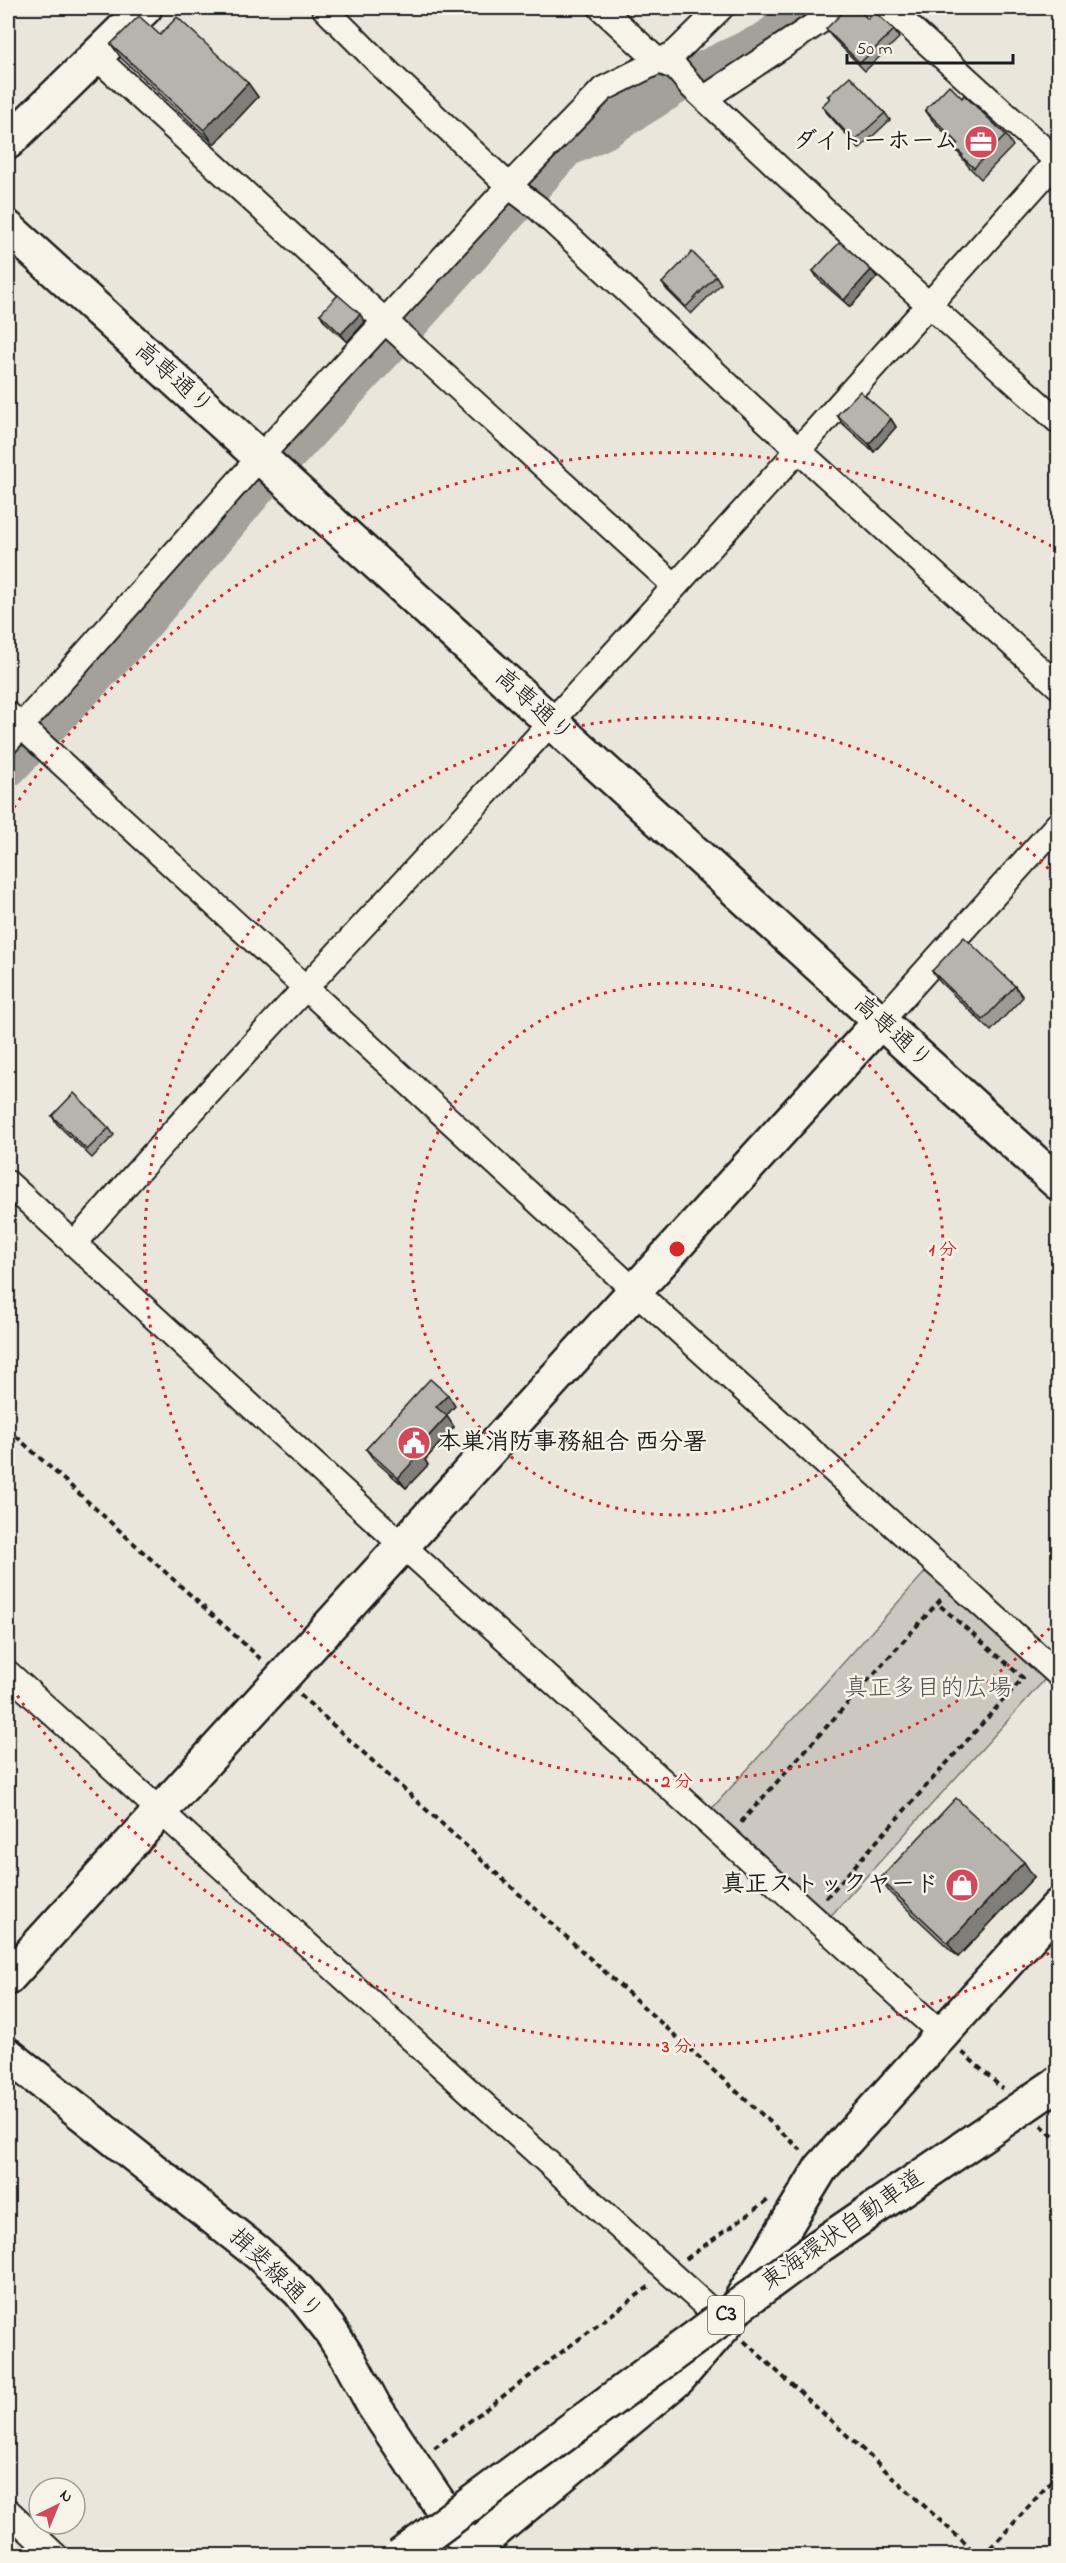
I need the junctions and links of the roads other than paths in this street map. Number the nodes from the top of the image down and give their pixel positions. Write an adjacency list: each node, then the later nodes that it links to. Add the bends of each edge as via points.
1 (146, 8): 7 (main road)
2 (324, 8): 12 (street)
3 (601, 8): 8 (street)
4 (721, 8): 8 (street, via 675,53)
5 (840, 8): 9 (street)
6 (902, 11): 11 (street)
7 (95, 56): 10 (main road); 15 (street)
8 (657, 60): 9 (street, via 676,68); 12 (street, via 603,89)
9 (705, 98): 14 (street)
10 (8, 142)
11 (1058, 161): 14 (street)
12 (509, 186): 15 (street); 17 (street, via 538,208)
13 (8, 228): 18 (main road, 高専通り)
14 (930, 305): 16 (street); 17 (street)
15 (385, 321): 18 (street); 19 (street)
16 (1059, 421)
17 (798, 450): 19 (street); 20 (street)
18 (269, 466): 21 (main road, 高専通り); 22 (street)
19 (675, 586): 21 (street)
20 (1059, 686)
21 (552, 722): 24 (street); 25 (main road, 高専通り)
22 (12, 727): 24 (street)
23 (1059, 824): 25 (street)
24 (305, 990): 28 (street); 29 (street)
25 (880, 1022): 27 (main road, 高専通り); 29 (main road)
26 (8, 1183): 28 (street)
27 (1059, 1183)
28 (74, 1244): 30 (street)
29 (635, 1292): 30 (main road); 32 (street)
30 (402, 1545): 33 (main road); 36 (street)
31 (8, 1673): 33 (street)
32 (1059, 1674)
33 (159, 1809): 35 (main road); 39 (street)
34 (1059, 1906): 36 (main road)
35 (8, 1978)
36 (943, 2035): 39 (main road, via 816,2177)
37 (8, 2055): 41 (main road, 揖斐線通り, via 258,2253 299,2291 334,2335 374,2406)
38 (1059, 2083): 43 (main road, 東海環状自動車道 / C3, bridge, via 818,2247)
39 (726, 2324): 41 (main road, via 651,2404)
40 (8, 2511): 42 (street)
41 (470, 2554)
42 (56, 2556)
43 (400, 2556)

